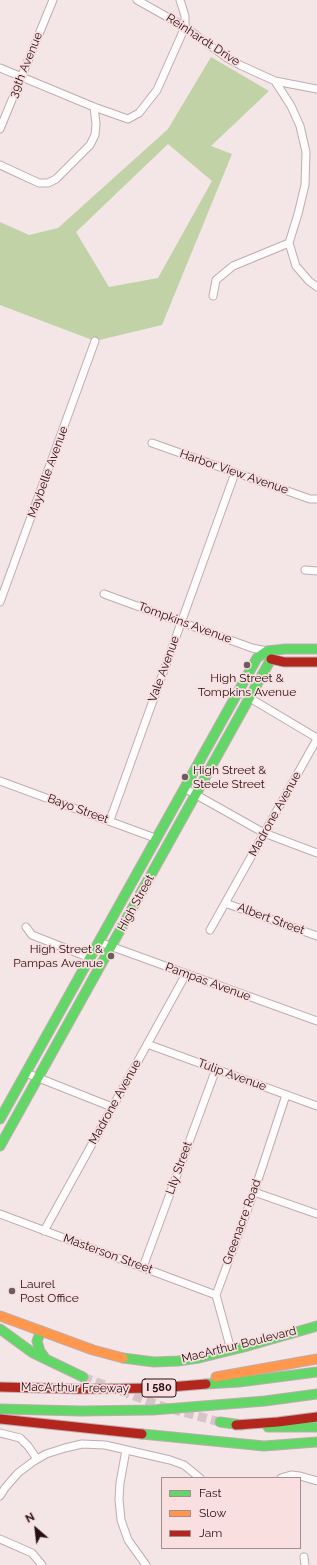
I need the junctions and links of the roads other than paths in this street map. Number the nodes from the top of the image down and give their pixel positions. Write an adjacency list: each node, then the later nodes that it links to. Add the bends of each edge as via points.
1 (53, 0): 6 (street, 39th Avenue)
2 (137, 0): 4 (street, Reinhardt Drive)
3 (180, 0): 4 (street, via 185,16)
4 (185, 27): 7 (street, Reinhardt Drive, via 228,58); 9 (street, via 157,90 139,113 128,119)
5 (0, 68): 6 (street)
6 (21, 77): 9 (street); 10 (street, 39th Avenue)
7 (275, 81): 8 (street, Reinhardt Drive); 12 (street, via 300,126 306,152 305,185)
8 (317, 89)
9 (94, 108): 11 (street, via 95,135 90,144 48,184 39,183)
10 (0, 129)
11 (0, 166)
12 (289, 243): 13 (street, via 296,266); 14 (street, via 233,266 216,280)
13 (317, 287)
14 (213, 296)
15 (94, 341): 22 (street, Maybelle Avenue)
16 (152, 443): 17 (street, Harbor View Avenue)
17 (235, 473): 18 (street, Harbor View Avenue, via 310,499); 23 (street, Vale Avenue)
18 (317, 498)
19 (305, 570): 20 (street)
20 (317, 571)
21 (104, 594): 23 (street, Tompkins Avenue)
22 (0, 602)
23 (182, 622): 25 (street, Tompkins Avenue); 33 (street, Vale Avenue)
24 (317, 649): 25 (main road, Tompkins Avenue, via 285,649)
25 (269, 655): 26 (main road, Tompkins Avenue, via 284,662); 27 (main road, High Street, via 257,658); 28 (main road, High Street)
26 (317, 662)
27 (238, 691): 28 (street); 31 (main road, High Street)
28 (249, 697): 29 (street); 32 (main road, High Street)
29 (317, 738): 34 (street, Madrone Avenue)
30 (0, 781): 33 (street, Bayo Street)
31 (184, 788): 32 (street); 35 (main road, High Street)
32 (196, 795): 34 (street); 42 (main road, High Street)
33 (110, 820): 35 (street, Bayo Street)
34 (264, 833): 36 (street); 37 (street, Madrone Avenue)
35 (155, 838): 41 (main road, High Street)
36 (317, 853)
37 (225, 903): 39 (street, Madrone Avenue); 40 (street, Albert Street)
38 (26, 927): 43 (street, via 32,935)
39 (210, 930)
40 (317, 936)
41 (100, 942): 42 (street, Pampas Avenue); 43 (main road, High Street)
42 (112, 947): 44 (street, Pampas Avenue); 49 (main road, High Street)
43 (90, 958): 48 (main road, High Street)
44 (186, 974): 45 (street, Pampas Avenue); 46 (street, Madrone Avenue)
45 (317, 1021)
46 (147, 1044): 47 (street, Tulip Avenue); 52 (street, Madrone Avenue)
47 (216, 1069): 50 (street, Tulip Avenue); 59 (street, Lily Street)
48 (26, 1073): 49 (street); 53 (main road, High Street)
49 (37, 1078): 52 (street); 54 (main road, High Street)
50 (286, 1095): 51 (street, Tulip Avenue); 55 (street, Greenacre Road)
51 (317, 1106)
52 (112, 1107): 58 (street, Madrone Avenue)
53 (0, 1119)
54 (0, 1146)
55 (254, 1192): 57 (street); 60 (street, Greenacre Road)
56 (0, 1214): 58 (street, Masterson Street)
57 (317, 1214)
58 (44, 1231): 59 (street, Masterson Street)
59 (143, 1267): 60 (street, Masterson Street)
60 (216, 1295): 65 (street)
61 (0, 1316): 64 (main road, MacArthur Boulevard)
62 (317, 1326): 65 (main road, MacArthur Boulevard)
63 (0, 1329): 66 (main road)
64 (41, 1331): 65 (main road, MacArthur Boulevard, via 93,1350 142,1361 166,1362); 66 (main road, via 37,1341)
65 (231, 1350)
66 (45, 1359): 69 (main road)
67 (317, 1359): 71 (main road)
68 (317, 1372): 71 (main road, MacArthur Freeway / I 580, via 239,1382)
69 (83, 1377)
70 (0, 1387): 71 (main road, MacArthur Freeway / I 580)
71 (158, 1388)
72 (317, 1394): 73 (main road, MacArthur Freeway / I 580, via 186,1408 81,1411)
73 (0, 1409)
74 (317, 1417): 77 (main road)
75 (0, 1419): 80 (main road, via 264,1446)
76 (220, 1422): 77 (main road)
77 (236, 1424): 78 (main road, via 282,1428)
78 (317, 1427)
79 (0, 1433): 82 (street, via 20,1438)
80 (317, 1442)
81 (126, 1450): 82 (street, via 105,1445 82,1444); 83 (street, via 184,1465); 92 (street, via 119,1499 121,1520 128,1540)
82 (37, 1459): 88 (street, via 18,1473)
83 (199, 1477)
84 (288, 1477): 85 (street)
85 (299, 1477)
86 (301, 1477): 87 (street)
87 (317, 1481)
88 (0, 1496)
89 (0, 1539): 91 (street, via 32,1553)
90 (304, 1557): 93 (street)
91 (42, 1565)
92 (146, 1565)
93 (305, 1565)

